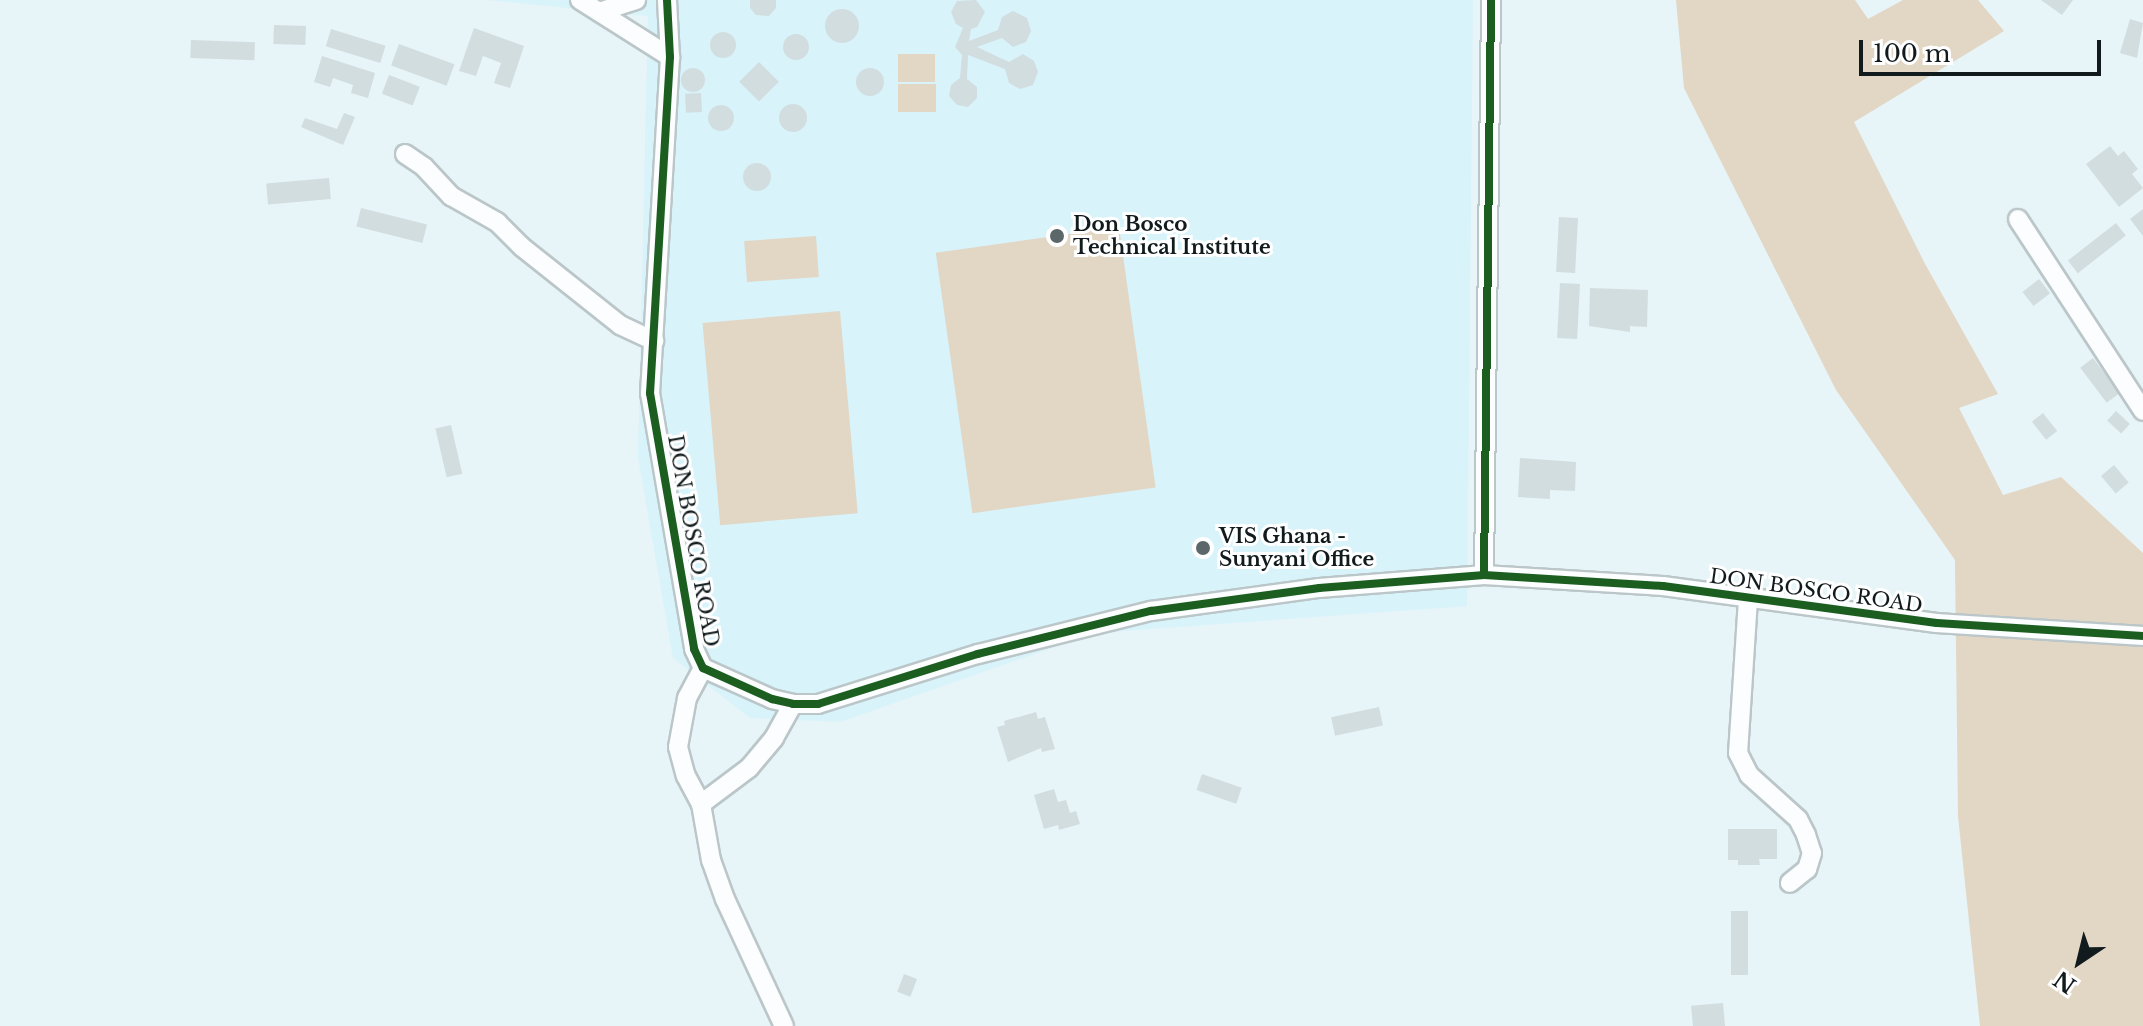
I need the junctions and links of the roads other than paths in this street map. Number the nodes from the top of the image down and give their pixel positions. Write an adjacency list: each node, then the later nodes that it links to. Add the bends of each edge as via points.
1 (580, 0): 5 (street)
2 (636, 0): 5 (street)
3 (667, 0): 6 (street, DON BOSCO ROAD)
4 (1491, 0): 11 (street)
5 (602, 11): 6 (street)
6 (670, 57): 9 (street, DON BOSCO ROAD)
7 (405, 154): 9 (street, via 451,196 497,222 620,325)
8 (2018, 219): 10 (street)
9 (654, 341): 14 (street, DON BOSCO ROAD, via 650,393 694,649)
10 (2143, 411)
11 (1484, 575): 12 (street, DON BOSCO ROAD, via 1663,586); 15 (street, DON BOSCO ROAD, via 1319,588 1151,611 978,654 818,704)
12 (1748, 599): 13 (street, DON BOSCO ROAD, via 1937,623); 17 (street, via 1738,753 1749,775 1798,819 1806,835 1812,853 1807,869)
13 (2143, 636)
14 (703, 668): 15 (street, DON BOSCO ROAD); 16 (street, via 687,698 678,747)
15 (793, 704): 16 (street, via 749,768)
16 (701, 804): 18 (street, via 711,860 725,899)
17 (1790, 883)
18 (784, 1026)

